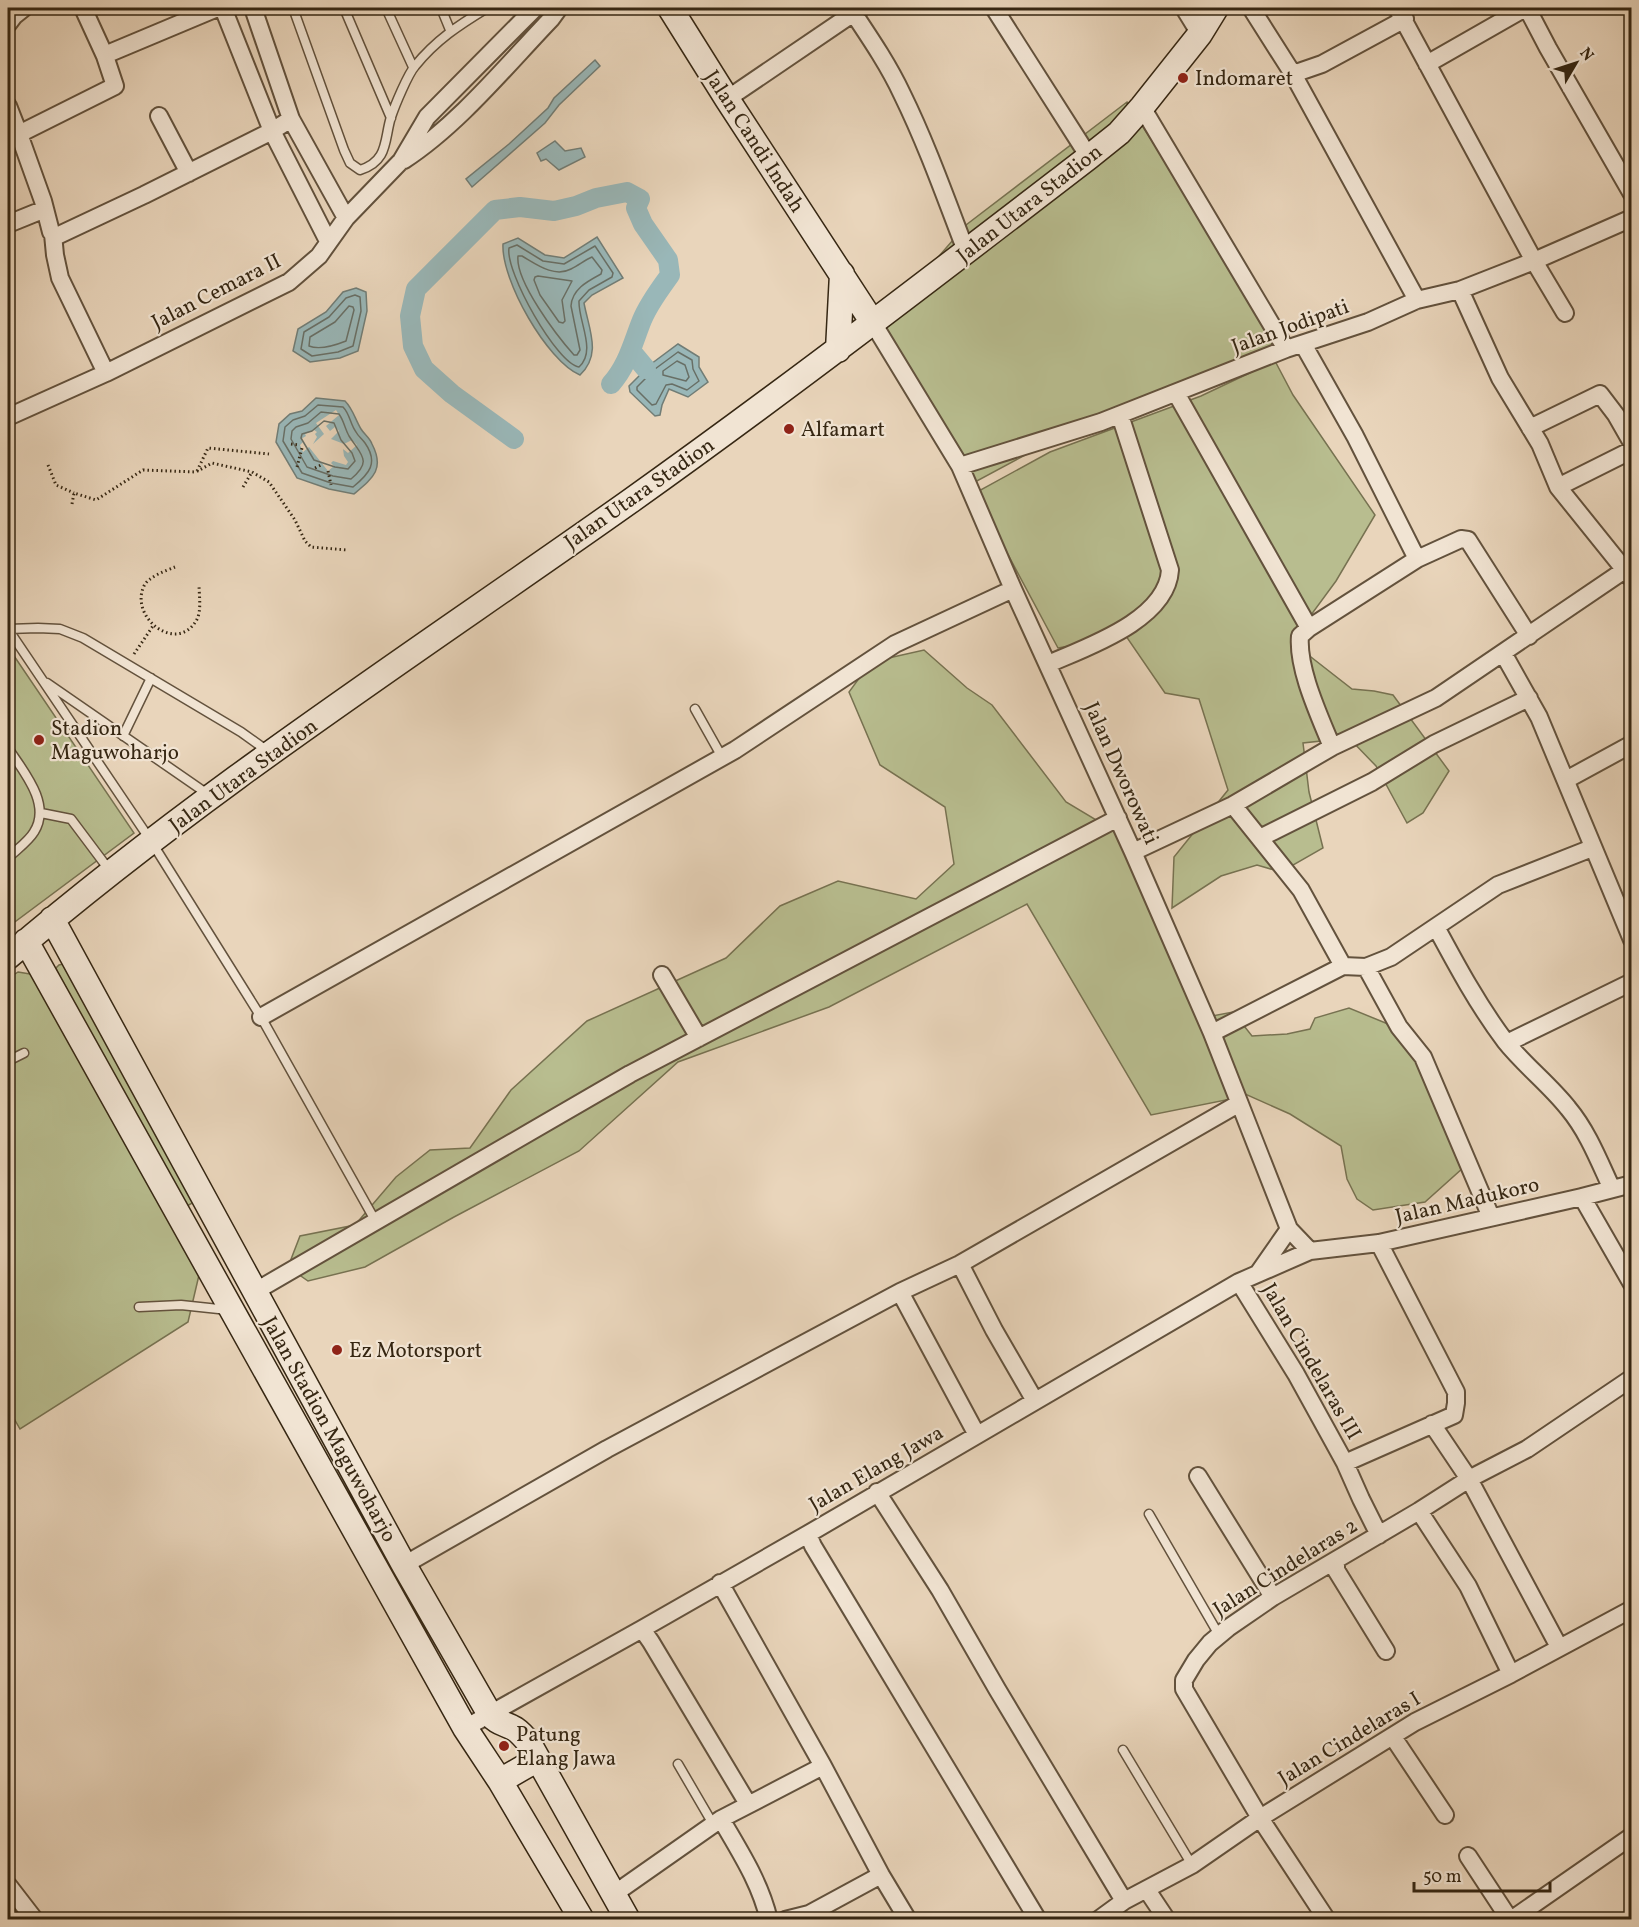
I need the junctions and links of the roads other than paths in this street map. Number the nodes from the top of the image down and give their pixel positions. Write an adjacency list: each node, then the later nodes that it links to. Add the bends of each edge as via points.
1 (24, 8): 21 (street)
2 (82, 8): 24 (street)
3 (217, 8): 24 (street)
4 (223, 8): 34 (street)
5 (253, 8): 33 (street)
6 (293, 8): 32 (lane, via 350,163 360,170 382,153)
7 (344, 8): 32 (lane)
8 (386, 8): 26 (lane)
9 (441, 8): 22 (lane)
10 (487, 8): 22 (lane)
11 (535, 8): 37 (street, via 427,117)
12 (559, 8): 37 (street, via 428,144)
13 (670, 8): 28 (main road, Jalan Candi Indah)
14 (994, 8): 36 (street)
15 (1184, 8): 23 (street)
16 (1216, 8): 23 (main road, Jalan Utara Stadion)
17 (1251, 8): 27 (street)
18 (1526, 8): 25 (street); 39 (street)
19 (855, 9): 28 (street); 46 (street, via 902,92)
20 (1401, 13): 25 (street); 27 (street, via 1322,64)
21 (8, 24)
22 (450, 30): 26 (lane)
23 (1200, 34): 30 (main road, Jalan Utara Stadion)
24 (105, 56): 35 (street, via 115,86)
25 (1427, 64): 47 (street)
26 (413, 68): 32 (lane)
27 (1293, 74): 50 (street)
28 (727, 99): 48 (main road, Jalan Candi Indah)
29 (8, 106): 35 (street)
30 (1142, 107): 36 (main road, Jalan Utara Stadion, via 1119,133); 54 (street)
31 (159, 116): 38 (street)
32 (391, 118)
33 (291, 120): 34 (street); 41 (street)
34 (272, 131): 38 (street); 45 (street)
35 (19, 134): 40 (street)
36 (1089, 157): 46 (main road, Jalan Utara Stadion)
37 (401, 161): 41 (street, Jalan Cemara II)
38 (189, 172): 44 (street)
39 (1632, 194)
40 (45, 209): 43 (street); 44 (street, via 48,227)
41 (346, 218): 45 (street, Jalan Cemara II)
42 (1632, 218): 47 (street, Jalan Jodipati)
43 (8, 224)
44 (54, 234): 56 (street, via 60,278)
45 (328, 242): 56 (street, Jalan Cemara II, via 319,256 289,282)
46 (966, 251): 52 (main road, Jalan Utara Stadion)
47 (1534, 261): 49 (street, Jalan Jodipati); 51 (street)
48 (842, 274): 52 (main road, Jalan Candi Indah); 55 (main road)
49 (1460, 290): 50 (street, Jalan Jodipati); 60 (street, via 1500,378)
50 (1417, 300): 53 (street, Jalan Jodipati)
51 (1565, 313)
52 (873, 322): 55 (main road, Jalan Utara Stadion); 62 (street, Jalan Dworowati)
53 (1303, 344): 54 (street, Jalan Jodipati); 65 (street)
54 (1286, 349): 57 (street, Jalan Jodipati)
55 (838, 350): 81 (main road, Jalan Utara Stadion)
56 (106, 372): 59 (street, Jalan Cemara II)
57 (1176, 393): 58 (street, Jalan Jodipati); 68 (street)
58 (1120, 415): 62 (street, Jalan Jodipati); 72 (street, via 1170,570 1169,580 1139,618)
59 (8, 417)
60 (1530, 428): 61 (street, via 1600,393); 64 (street)
61 (1629, 449): 63 (street); 64 (street)
62 (960, 466): 67 (street, Jalan Dworowati)
63 (1632, 470)
64 (1558, 487): 66 (street)
65 (1417, 559): 68 (street); 70 (street, via 1461,539 1468,540)
66 (1629, 571): 70 (street)
67 (1013, 589): 72 (street, Jalan Dworowati); 82 (street, via 896,644)
68 (1309, 628): 79 (street, via 1299,636 1299,647)
69 (8, 629): 73 (lane); 74 (lane, via 60,629)
70 (1529, 636): 71 (street)
71 (1503, 653): 75 (street); 79 (street, via 1436,699)
72 (1048, 664): 87 (street, Jalan Dworowati)
73 (41, 678): 77 (lane); 89 (lane)
74 (152, 678): 77 (lane); 81 (lane)
75 (1529, 698): 83 (street); 88 (street, via 1434,744 1372,782)
76 (695, 709): 82 (lane)
77 (123, 736): 84 (lane)
78 (1632, 744): 83 (street)
79 (1332, 747): 85 (street)
80 (8, 748): 86 (lane, via 25,773)
81 (271, 754): 84 (main road, Jalan Utara Stadion)
82 (722, 757): 103 (street)
83 (1566, 780): 90 (street)
84 (212, 797): 89 (main road, Jalan Utara Stadion)
85 (1233, 805): 88 (street); 91 (street)
86 (41, 813): 92 (lane, via 34,832); 93 (lane, via 71,819)
87 (1118, 818): 91 (street, Jalan Dworowati); 105 (street)
88 (1260, 838): 99 (street, via 1301,890)
89 (151, 841): 93 (main road, Jalan Utara Stadion); 103 (lane)
90 (1593, 848): 95 (street, via 1498,885); 96 (street)
91 (1133, 852): 104 (street, Jalan Dworowati)
92 (8, 858)
93 (111, 873): 94 (main road, Jalan Utara Stadion)
94 (52, 919): 97 (main road, Jalan Utara Stadion); 113 (main road, Jalan Stadion Maguwoharjo)
95 (1436, 927): 100 (street, via 1391,957); 106 (street, via 1478,1003)
96 (1632, 940)
97 (26, 941): 98 (main road, Jalan Utara Stadion); 117 (main road, Jalan Stadion Maguwoharjo)
98 (8, 957)
99 (1343, 966): 100 (street); 104 (street)
100 (1366, 967): 114 (street, via 1399,1027 1421,1054)
101 (662, 975): 105 (street)
102 (1632, 982): 106 (street)
103 (261, 1017): 115 (lane)
104 (1212, 1033): 109 (street, Jalan Dworowati)
105 (699, 1038): 115 (street)
106 (1507, 1043): 111 (street, via 1568,1108 1592,1145)
107 (24, 1053): 108 (lane)
108 (8, 1061)
109 (1239, 1104): 116 (street, Jalan Dworowati); 120 (street)
110 (1632, 1184): 111 (street, Jalan Madukoro)
111 (1612, 1189): 112 (street, Jalan Madukoro)
112 (1582, 1197): 114 (street, Jalan Madukoro); 123 (street)
113 (215, 1217): 117 (main road); 124 (main road, Jalan Stadion Maguwoharjo)
114 (1491, 1217): 118 (street, Jalan Madukoro)
115 (376, 1222): 124 (street)
116 (1288, 1229): 119 (street, Jalan Dworowati); 121 (street)
117 (188, 1232): 127 (main road, Jalan Stadion Maguwoharjo)
118 (1378, 1243): 119 (street, Jalan Madukoro); 130 (street, via 1456,1392 1454,1415)
119 (1310, 1251): 121 (street, Jalan Elang Jawa)
120 (960, 1264): 125 (street); 129 (street)
121 (1259, 1272): 122 (street, Jalan Elang Jawa)
122 (1239, 1282): 129 (street, Jalan Elang Jawa); 132 (street, Jalan Cindelaras III)
123 (1632, 1284)
124 (255, 1292): 141 (main road, Jalan Stadion Maguwoharjo)
125 (900, 1292): 131 (street); 141 (street, via 607,1449)
126 (139, 1306): 127 (lane, via 180,1305)
127 (232, 1311): 151 (main road, Jalan Stadion Maguwoharjo)
128 (1632, 1378): 134 (street, Jalan Cindelaras 2, via 1527,1449)
129 (1035, 1401): 131 (street, Jalan Elang Jawa)
130 (1432, 1424): 132 (street); 134 (street)
131 (977, 1435): 135 (street, Jalan Elang Jawa)
132 (1346, 1463): 139 (street, Jalan Cindelaras III)
133 (1198, 1476): 143 (street)
134 (1469, 1479): 136 (street, Jalan Cindelaras 2); 147 (street)
135 (877, 1492): 138 (street, Jalan Elang Jawa); 169 (street, via 940,1590)
136 (1419, 1511): 139 (street, Jalan Cindelaras 2); 149 (street, via 1468,1586)
137 (1149, 1514): 146 (lane)
138 (808, 1534): 142 (street, Jalan Elang Jawa); 177 (street)
139 (1379, 1534): 140 (street, Jalan Cindelaras 2)
140 (1336, 1560): 143 (street, Jalan Cindelaras 2); 148 (street, via 1336,1570)
141 (404, 1565): 150 (main road, Jalan Stadion Maguwoharjo)
142 (720, 1583): 145 (street, Jalan Elang Jawa); 156 (street)
143 (1273, 1598): 146 (street, Jalan Cindelaras 2)
144 (1632, 1609): 147 (street, Jalan Cindelaras I)
145 (642, 1629): 150 (street, Jalan Elang Jawa); 158 (street)
146 (1219, 1635): 160 (street, Jalan Cindelaras 2, via 1188,1672 1185,1689)
147 (1559, 1647): 149 (street, Jalan Cindelaras I)
148 (1386, 1651)
149 (1511, 1674): 152 (street, Jalan Cindelaras I)
150 (489, 1713): 151 (street, Jalan Elang Jawa); 154 (main road, Jalan Stadion Maguwoharjo, via 497,1722 522,1734)
151 (465, 1728): 157 (main road, Jalan Stadion Maguwoharjo)
152 (1393, 1737): 159 (street); 160 (street, Jalan Cindelaras I)
153 (1122, 1750): 164 (lane)
154 (538, 1759): 157 (main road); 168 (main road, Jalan Stadion Maguwoharjo)
155 (678, 1764): 161 (lane)
156 (823, 1766): 158 (street); 165 (street)
157 (500, 1781): 172 (main road, Jalan Stadion Maguwoharjo)
158 (748, 1804): 161 (street)
159 (1445, 1815)
160 (1260, 1818): 164 (street, Jalan Cindelaras I); 180 (street, Jalan Cindelaras 2)
161 (717, 1821): 168 (street); 174 (street, via 752,1872)
162 (1632, 1836): 181 (street)
163 (1468, 1856): 181 (street)
164 (1192, 1865): 167 (street, Jalan Cindelaras I)
165 (881, 1875): 170 (street); 176 (street)
166 (8, 1885): 171 (street)
167 (1147, 1890): 169 (street, Jalan Cindelaras I); 179 (street)
168 (614, 1894): 173 (main road, Jalan Stadion Maguwoharjo)
169 (1124, 1901): 178 (street, Jalan Cindelaras I)
170 (811, 1917): 175 (street)
171 (35, 1920)
172 (582, 1920)
173 (628, 1920)
174 (769, 1920)
175 (785, 1920)
176 (908, 1920)
177 (1038, 1920)
178 (1098, 1920)
179 (1167, 1920)
180 (1328, 1920)
181 (1511, 1920)

